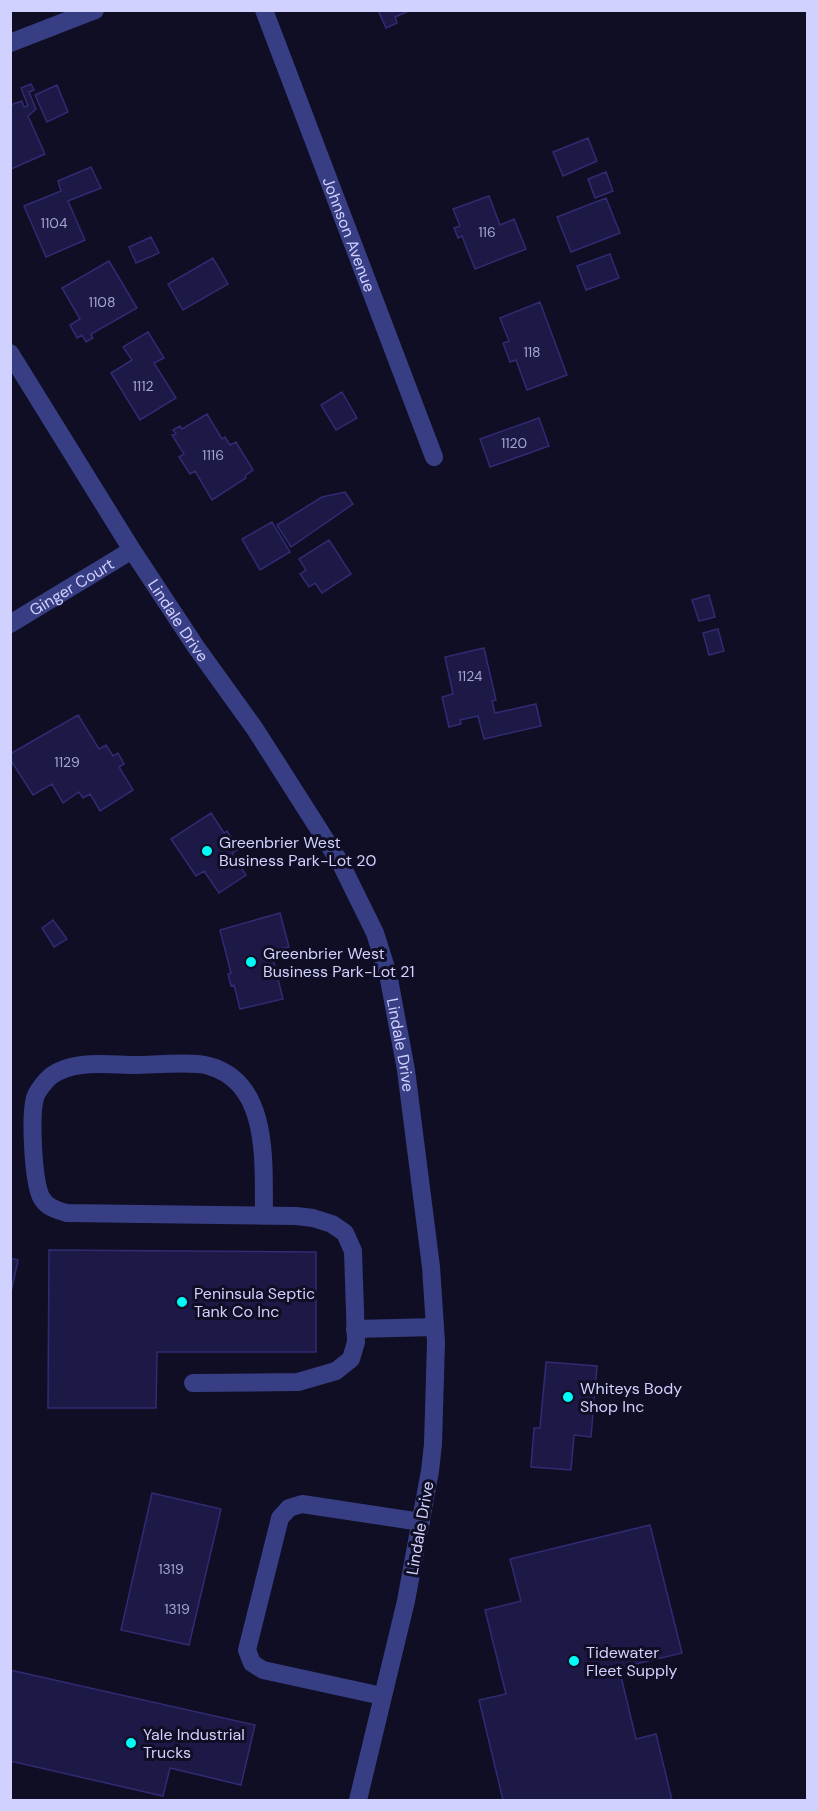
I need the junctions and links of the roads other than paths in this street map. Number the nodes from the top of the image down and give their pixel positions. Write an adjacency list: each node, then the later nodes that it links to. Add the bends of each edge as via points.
1 (95, 10): 3 (street)
2 (264, 10): 5 (street, Johnson Avenue)
3 (10, 44)
4 (10, 353): 6 (street, Lindale Drive)
5 (434, 457)
6 (132, 550): 7 (street, Ginger Court); 9 (street, Lindale Drive, via 311,816 341,864 375,933 388,974 406,1070)
7 (10, 624)
8 (264, 1216): 8 (street, via 67,1213 52,1209 42,1199 36,1183 36,1095 50,1076 87,1065 207,1065 231,1075 256,1113 263,1141); 10 (street, via 313,1218 345,1233 353,1251)
9 (435, 1327): 10 (street); 12 (street, Lindale Drive, via 433,1444)
10 (355, 1329): 11 (street, via 351,1359 336,1371 298,1382)
11 (194, 1383)
12 (421, 1522): 13 (street, Lindale Drive); 13 (street, via 302,1504 289,1508 280,1518 247,1650 252,1663 263,1670)
13 (382, 1696): 14 (street, Lindale Drive)
14 (358, 1800)

